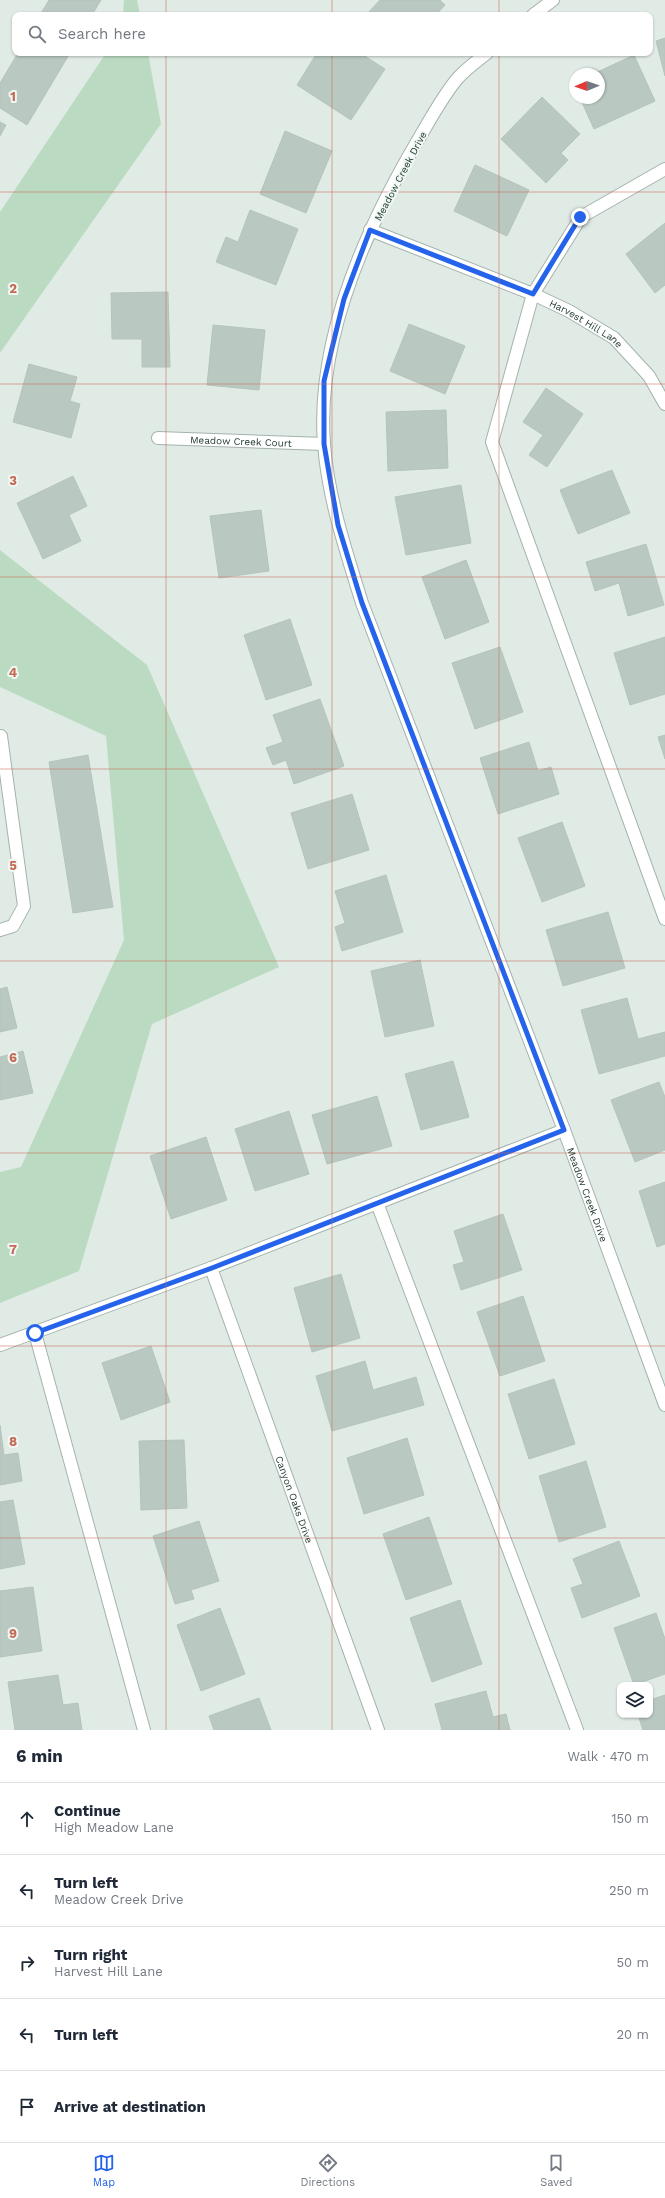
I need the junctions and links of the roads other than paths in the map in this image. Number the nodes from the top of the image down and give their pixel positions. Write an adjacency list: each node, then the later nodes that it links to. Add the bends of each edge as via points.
1 (553, 0): 2 (street)
2 (537, 12)
3 (484, 56): 5 (street, Meadow Creek Drive, via 458,79 429,122 401,169)
4 (665, 169): 6 (street, via 580,217)
5 (370, 230): 6 (street, Harvest Hill Lane); 9 (street, Meadow Creek Drive, via 344,299 324,381)
6 (533, 294): 7 (street, Harvest Hill Lane, via 569,310 614,338 650,376); 11 (street, via 492,442)
7 (665, 404)
8 (158, 438): 9 (street, Meadow Creek Court)
9 (324, 444): 13 (street, Meadow Creek Drive, via 338,525 362,603)
10 (1, 736): 12 (street, via 24,906 13,926)
11 (665, 919)
12 (0, 930)
13 (564, 1130): 14 (street); 18 (street, Meadow Creek Drive)
14 (377, 1203): 15 (street); 21 (street)
15 (212, 1268): 16 (street); 20 (street, Canyon Oaks Drive)
16 (35, 1333): 17 (street); 19 (street)
17 (0, 1345)
18 (665, 1405)
19 (144, 1730)
20 (378, 1730)
21 (577, 1730)

